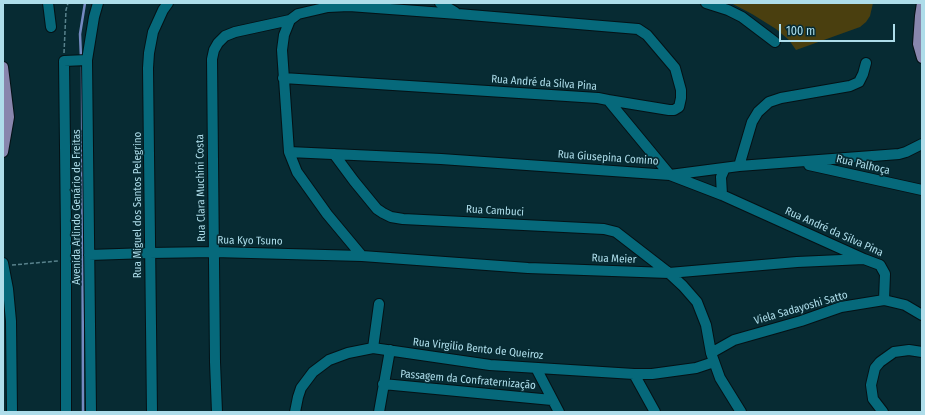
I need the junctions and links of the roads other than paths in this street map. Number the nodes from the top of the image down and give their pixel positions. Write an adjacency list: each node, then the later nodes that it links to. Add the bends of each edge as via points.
1 (48, 3): 9 (street)
2 (98, 3): 12 (street, Avenida Arlindo Genário de Freitas)
3 (168, 3): 30 (street, Rua Miguel dos Santos Pelegrino, via 153,32 149,53)
4 (440, 3): 7 (street)
5 (706, 3): 10 (street, via 742,17)
6 (922, 3): 11 (main road, via 918,44)
7 (458, 14): 8 (street, Rua Clara Muchini Costa, via 349,6 328,7 298,14); 16 (street, Rua Clara Muchini Costa, via 638,29 647,35 675,68 681,90 679,106 669,110)
8 (290, 20): 15 (street, via 282,50); 29 (street, Rua Clara Muchini Costa, via 235,32 225,36 214,50)
9 (50, 27)
10 (774, 42)
11 (922, 58)
12 (86, 60): 31 (street, Avenida Arlindo Genário de Freitas, via 89,113); 48 (street, Avenida Arlindo Genário de Freitas, via 67,61)
13 (866, 63): 23 (street, via 859,82 850,86 769,102 752,122)
14 (3, 67): 18 (main road, via 9,117)
15 (283, 78): 16 (street, Rua André da Silva Pina); 19 (street)
16 (608, 100): 25 (street, Rua André da Silva Pina)
17 (922, 144): 21 (street, Rua Giusepina Comino, via 899,154)
18 (3, 152)
19 (289, 152): 20 (street, Rua Giusepina Comino); 32 (street, via 297,172)
20 (334, 154): 25 (street, Rua Giusepina Comino, via 441,158); 35 (street, Rua Cambuci, via 377,209 391,217 604,229 616,232)
21 (855, 158): 22 (street, Rua Giusepina Comino); 26 (street)
22 (799, 162): 23 (street, Rua Giusepina Comino); 26 (street, Rua Palhoça)
23 (739, 166): 24 (street, Rua Giusepina Comino)
24 (725, 168): 25 (street, Rua Giusepina Comino); 28 (street, via 721,177)
25 (670, 175): 28 (street, Rua André da Silva Pina)
26 (856, 175): 27 (street, Rua Palhoça)
27 (922, 190)
28 (722, 195): 33 (street, Rua André da Silva Pina)
29 (214, 252): 30 (street, Rua Kyo Tsuno); 32 (street, Rua Kyo Tsuno); 51 (street, Rua Clara Muchini Costa)
30 (149, 253): 31 (street, Rua Kyo Tsuno); 50 (street, Rua Miguel dos Santos Pelegrino)
31 (89, 255): 49 (street, Avenida Arlindo Genário de Freitas)
32 (362, 256): 35 (street, Rua Meier, via 528,268)
33 (864, 260): 35 (street, Rua Meier, via 797,262); 36 (street, Rua André da Silva Pina, via 876,263 883,269)
34 (3, 265): 47 (street, via 11,321)
35 (669, 273): 42 (street, Rua Cambuci, via 697,302 706,325)
36 (884, 300): 38 (street, Viela Sadayoshi Satto, via 905,305); 42 (street, Viela Sadayoshi Satto, via 841,307 734,340)
37 (379, 304): 39 (street)
38 (922, 315)
39 (373, 348): 40 (street, Rua Virgilio Bento de Queiroz); 52 (street, Rua Virgilio Bento de Queiroz, via 329,360 313,372 301,388)
40 (390, 350): 43 (street, Rua Virgilio Bento de Queiroz, via 490,365); 45 (street)
41 (922, 352): 57 (street, via 894,352 875,368 871,385 873,399)
42 (713, 357): 44 (street, Rua Virgilio Bento de Queiroz, via 696,368); 56 (street, Rua Cambuci, via 720,378)
43 (536, 368): 44 (street, Rua Virgilio Bento de Queiroz); 46 (street)
44 (634, 374): 55 (street)
45 (383, 384): 46 (street, Passagem da Confraternização); 53 (street)
46 (552, 400): 54 (street)
47 (12, 412)
48 (66, 412)
49 (91, 412)
50 (152, 412)
51 (217, 412)
52 (295, 412)
53 (379, 412)
54 (559, 412)
55 (655, 412)
56 (741, 412)
57 (883, 412)

